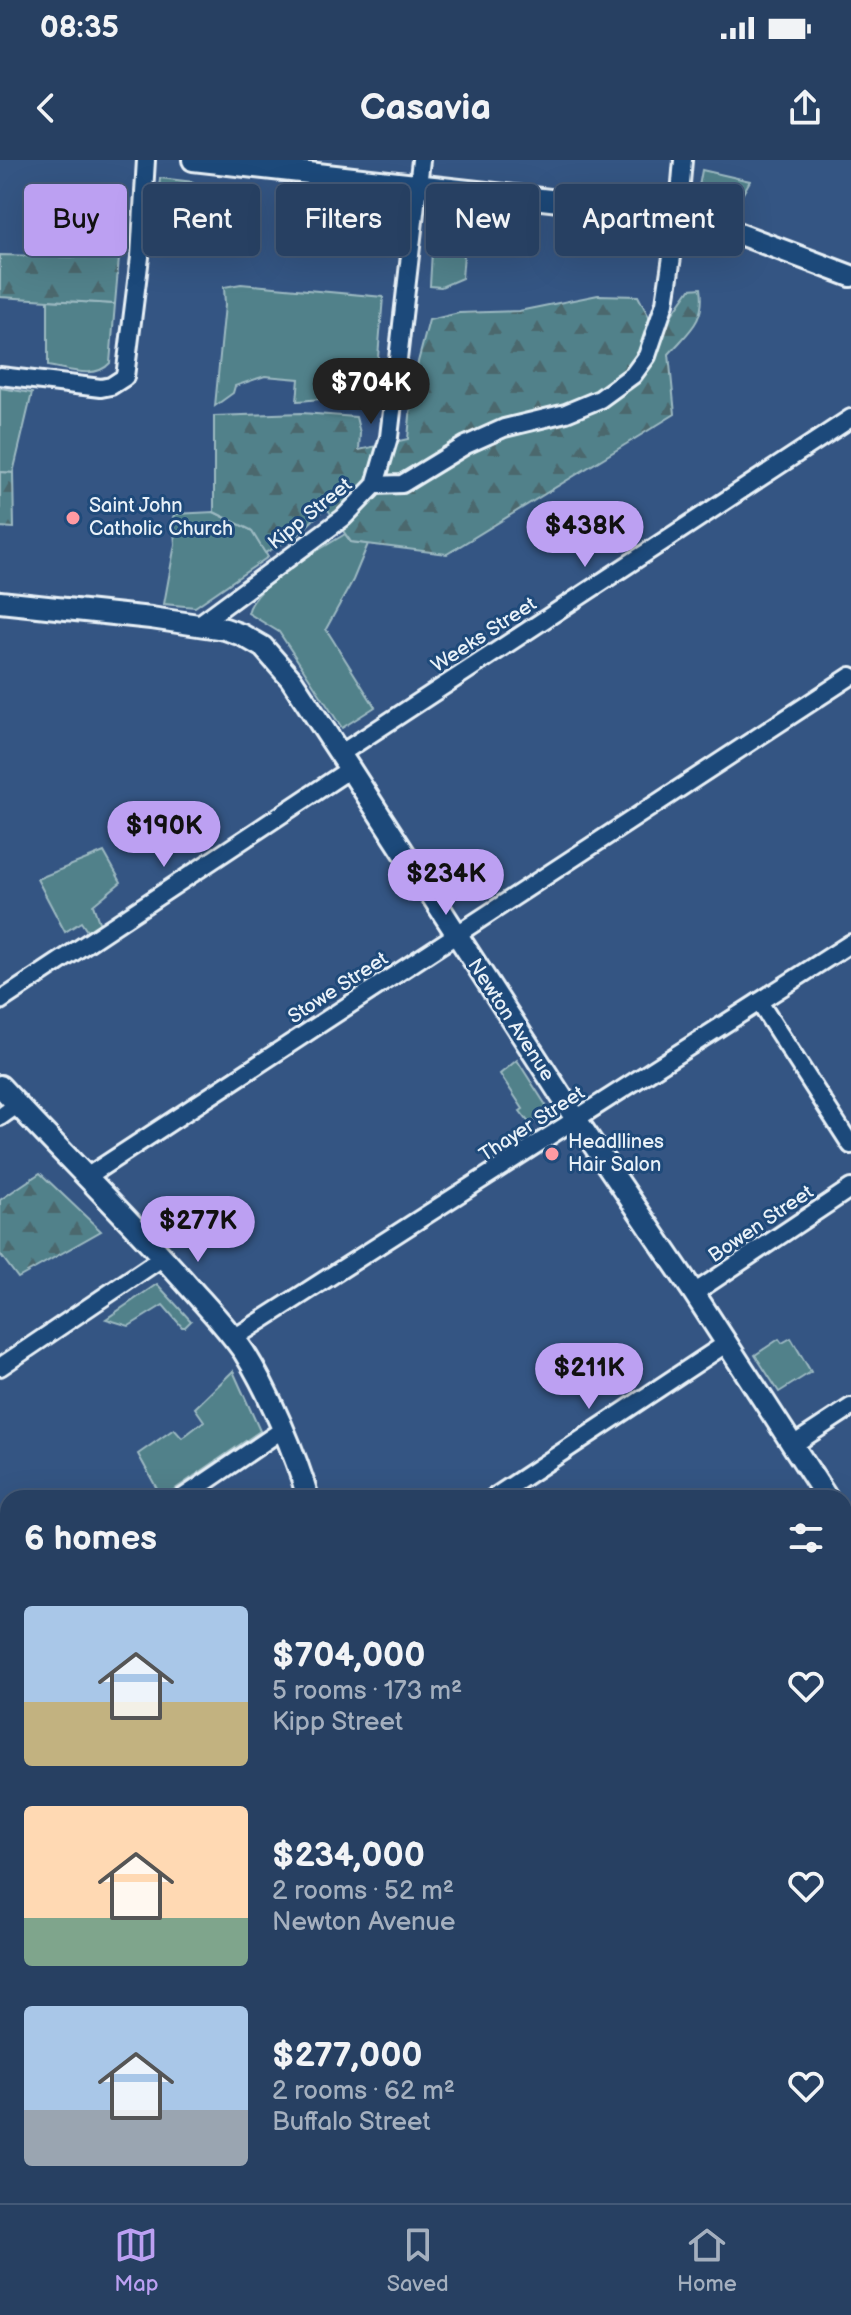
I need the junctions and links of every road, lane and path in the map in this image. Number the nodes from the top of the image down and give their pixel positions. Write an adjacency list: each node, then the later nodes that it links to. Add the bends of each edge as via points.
1 (146, 160): 11 (street, via 125,377 113,385 89,387)
2 (193, 160): 6 (street)
3 (421, 160): 6 (street, Kipp Street)
4 (683, 160): 5 (street)
5 (681, 184)
6 (418, 185): 7 (street); 13 (street, Kipp Street, via 389,437)
7 (555, 202)
8 (743, 235): 10 (street)
9 (671, 256): 13 (street, via 660,322 647,356 625,382 566,413 504,428 466,445 402,484)
10 (851, 276)
11 (0, 376)
12 (851, 418): 17 (street, Weeks Street)
13 (375, 485): 15 (street, Kipp Street, via 343,518)
14 (0, 602): 15 (street, Newton Avenue)
15 (198, 625): 17 (street, Newton Avenue, via 242,635 263,647 291,679)
16 (851, 676): 18 (street, Stowe Street)
17 (345, 762): 18 (street, Newton Avenue); 20 (street, Weeks Street)
18 (455, 935): 25 (street, Newton Avenue); 27 (street, Stowe Street)
19 (851, 943): 21 (street, Thayer Street)
20 (0, 1001)
21 (759, 1002): 25 (street, Thayer Street); 26 (street)
22 (0, 1086): 23 (street)
23 (17, 1105): 24 (street); 27 (street)
24 (0, 1117)
25 (576, 1119): 30 (street, Newton Avenue); 31 (street, Thayer Street)
26 (851, 1145)
27 (88, 1176): 29 (street)
28 (851, 1188): 30 (street, Bowen Street)
29 (163, 1257): 31 (street); 33 (street)
30 (694, 1293): 32 (street, Newton Avenue)
31 (234, 1338): 35 (street)
32 (727, 1343): 36 (street, Newton Avenue); 39 (street)
33 (0, 1367)
34 (851, 1407): 36 (street)
35 (282, 1430): 37 (street); 38 (street)
36 (793, 1445): 40 (street, Newton Avenue)
37 (194, 1490)
38 (306, 1490)
39 (505, 1490)
40 (822, 1490)

